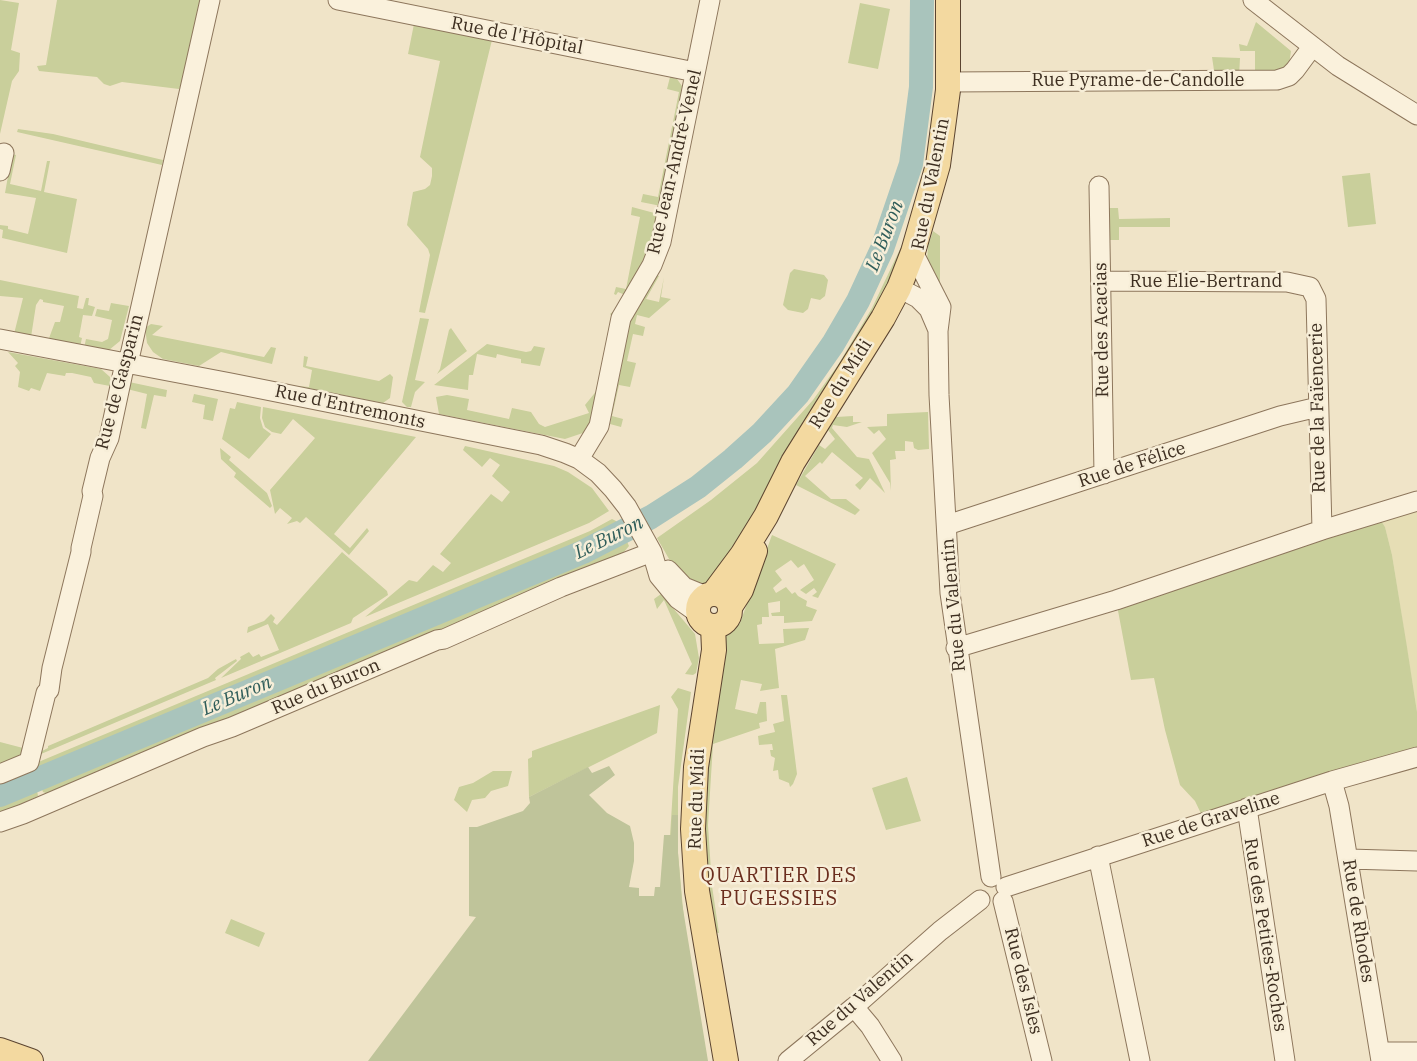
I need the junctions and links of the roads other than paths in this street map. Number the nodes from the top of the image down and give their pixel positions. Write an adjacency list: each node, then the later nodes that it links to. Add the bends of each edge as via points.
1 (210, 0): 19 (street, Rue de Gasparin, via 130,355)
2 (338, 0): 7 (street, Rue de l'Hôpital)
3 (710, 0): 7 (street, Rue Jean-André-Venel)
4 (948, 0): 8 (main road, Rue du Valentin)
5 (1253, 0): 6 (street)
6 (1312, 47): 8 (street, Rue Pyrame-de-Candolle, via 1296,70 1276,80); 9 (street)
7 (696, 72): 21 (street, Rue Jean-André-Venel, via 661,242 652,265 620,318 599,426)
8 (948, 82): 13 (main road, Rue du Valentin, via 938,165)
9 (1417, 116)
10 (4, 153): 11 (street)
11 (0, 171)
12 (1100, 186): 14 (street, Rue des Acacias)
13 (914, 252): 16 (main road, Rue du Midi); 17 (street, Rue du Valentin, via 941,307)
14 (1101, 281): 15 (street, Rue Elie-Bertrand, via 1287,282); 22 (street, Rue des Acacias)
15 (1310, 287): 20 (street, Rue de la Faïencerie, via 1316,299)
16 (899, 288): 17 (street, Rue du Valentin, via 918,298 929,309); 27 (main road, Rue du Midi, via 792,462 766,516 741,590)
17 (938, 331): 24 (street, Rue du Valentin)
18 (0, 340): 19 (street, Rue d'Entremonts)
19 (125, 363): 21 (street, Rue d'Entremonts, via 541,445); 30 (street, Rue de Gasparin, via 109,438 92,491 81,552 50,674 52,679 29,762)
20 (1318, 407): 22 (street, Rue de Félice, via 1280,416); 25 (street, Rue de la Faïencerie)
21 (579, 459): 26 (street, Rue d'Entremonts, via 608,482 629,510)
22 (1104, 474): 24 (street, Rue de Félice)
23 (1417, 501): 25 (street)
24 (947, 525): 28 (street, Rue du Valentin)
25 (1322, 530): 28 (street, via 1116,600)
26 (648, 545): 27 (street, Rue d'Entremonts, via 659,576 678,599); 33 (street, Rue du Buron, via 444,639)
27 (712, 607): 39 (main road, Rue du Midi, via 714,650 696,767 693,829 697,891)
28 (956, 648): 37 (street, Rue du Valentin)
29 (1417, 757): 31 (street, Rue de Graveline)
30 (0, 774)
31 (1332, 781): 32 (street, Rue de Graveline); 35 (street, Rue de Rhodes)
32 (1247, 808): 34 (street, Rue de Graveline); 50 (street, Rue des Petites-Roches)
33 (0, 822)
34 (1098, 856): 37 (street, Rue de Graveline); 49 (street)
35 (1349, 859): 36 (street); 42 (street, Rue de Rhodes)
36 (1417, 861)
37 (1000, 889): 38 (street, Rue du Valentin, via 991,906 980,900); 48 (street, Rue des Isles)
38 (854, 1007): 46 (street, Rue du Valentin); 47 (street)
39 (722, 1038): 44 (main road, Rue du Midi); 45 (street)
40 (0, 1050): 43 (main road)
41 (1417, 1052): 42 (street)
42 (1381, 1057)
43 (31, 1061)
44 (726, 1061)
45 (734, 1061)
46 (788, 1061)
47 (892, 1061)
48 (1042, 1061)
49 (1140, 1061)
50 (1284, 1061)

